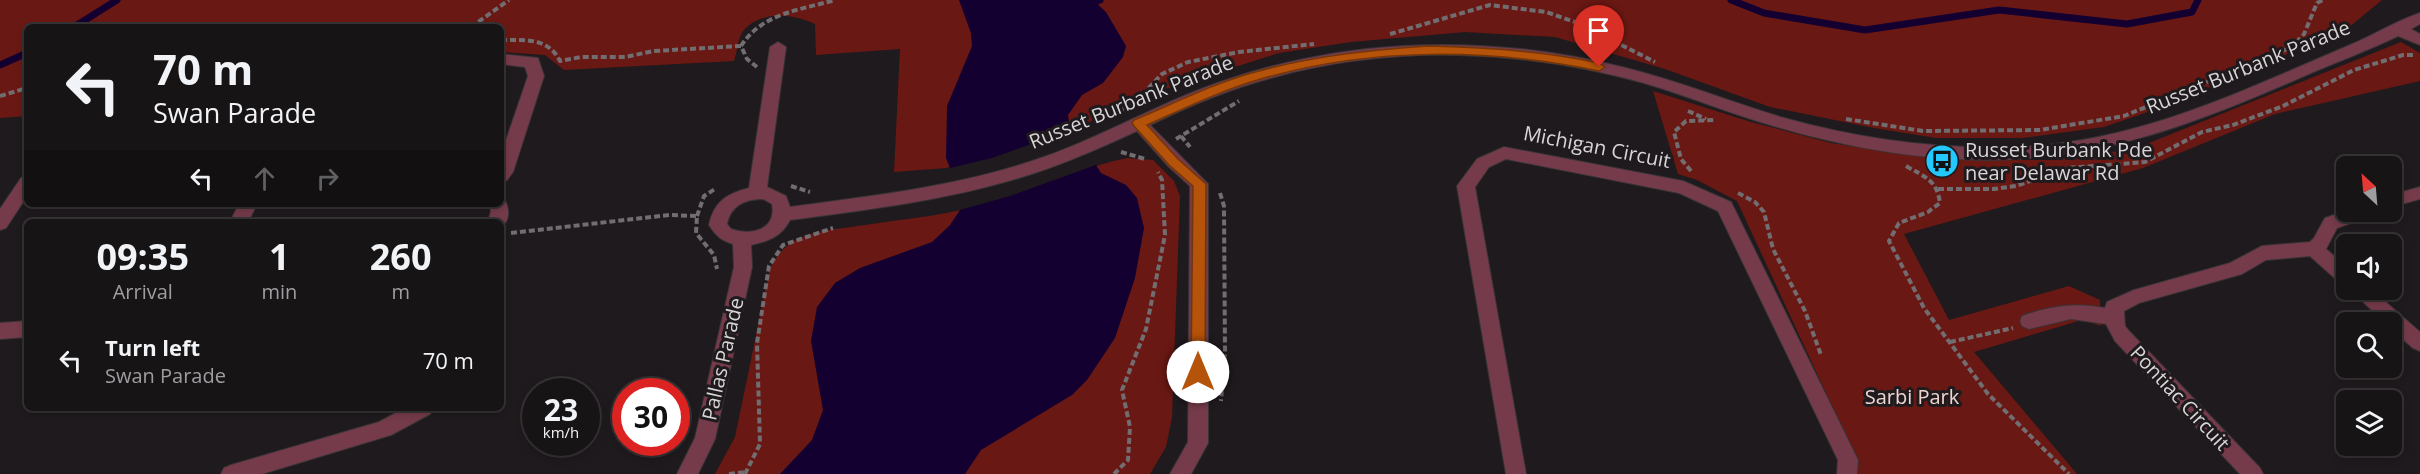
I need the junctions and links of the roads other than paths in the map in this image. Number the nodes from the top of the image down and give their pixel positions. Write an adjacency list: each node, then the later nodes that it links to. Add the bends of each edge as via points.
1 (2420, 2): 3 (street, Russet Burbank Parade)
2 (2420, 18): 3 (street, Russet Burbank Parade)
3 (2399, 30): 4 (street); 7 (street, Russet Burbank Parade, via 2217,108 2112,141 2063,149 1941,153 1875,143 1793,126 1669,85 1599,67 1509,52 1450,49 1354,55 1293,67 1221,88)
4 (2420, 40)
5 (778, 47): 9 (street)
6 (504, 59): 8 (street, via 532,62 536,76)
7 (1139, 123): 13 (street, Russet Burbank Parade, via 1045,163 954,190); 28 (street, via 1199,184 1198,443)
8 (504, 167)
9 (758, 184): 13 (street, via 780,201); 16 (street, via 725,207 719,219 724,234)
10 (24, 187): 15 (street)
11 (2420, 194): 12 (street)
12 (2402, 198)
13 (784, 214): 16 (street, via 774,229)
14 (2336, 221): 17 (street, via 2326,228 2322,242)
15 (0, 223)
16 (742, 240): 27 (street, Pallas Parade, via 743,267 705,439)
17 (2314, 249): 18 (street); 20 (street, via 2262,253 2236,269 2122,301 2114,307)
18 (2336, 268)
19 (2371, 300): 24 (street)
20 (2114, 318): 21 (street, via 2073,310); 31 (street, Pontiac Circuit, via 2122,336)
21 (2029, 321)
22 (24, 329): 23 (street)
23 (0, 331)
24 (2420, 343)
25 (417, 411): 26 (street, via 384,429)
26 (231, 474)
27 (687, 474)
28 (1180, 474)
29 (1516, 474): 30 (street, Michigan Circuit, via 1466,186 1483,163 1504,153 1683,187 1725,207 1848,460)
30 (1847, 474)
31 (2253, 474)

